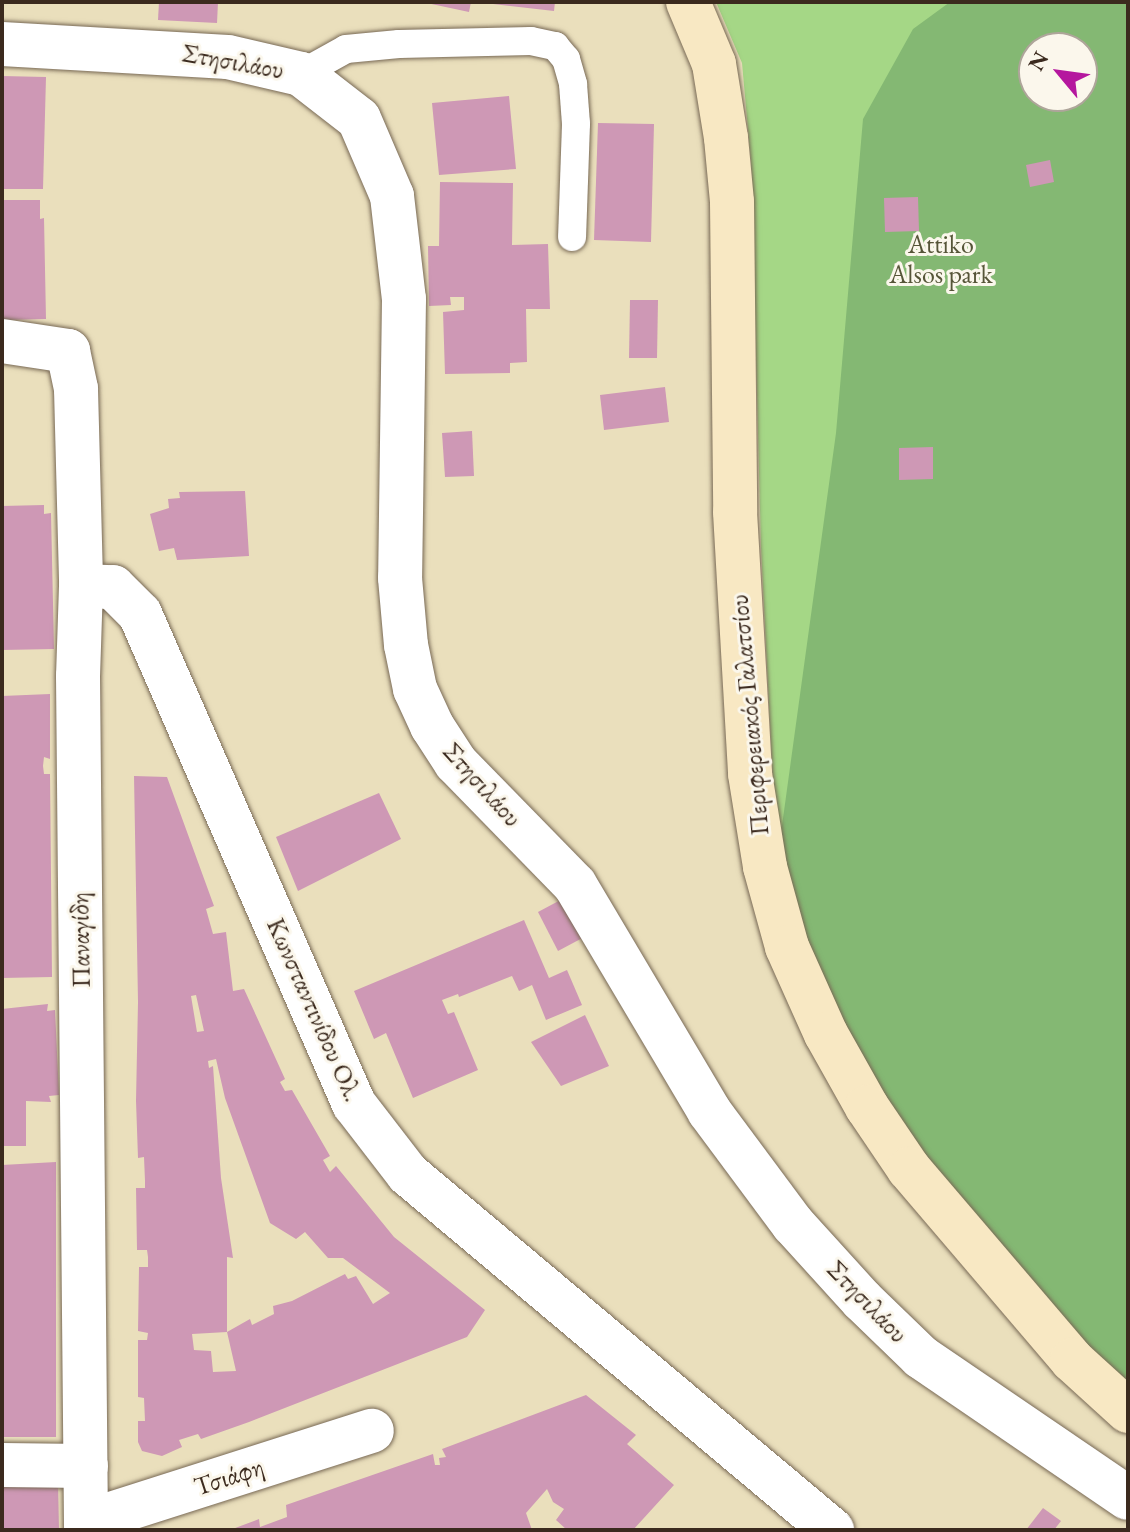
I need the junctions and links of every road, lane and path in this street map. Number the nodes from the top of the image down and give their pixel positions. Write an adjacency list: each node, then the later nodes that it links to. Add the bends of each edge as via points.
1 (688, 2): 7 (street, Περιφερειακός Γαλατσίου, via 714,64 726,138 732,202 735,512 749,759 765,867 787,947 826,1034 909,1169 1072,1360)
2 (2, 44): 3 (street, Στησιλάου, via 228,57)
3 (301, 74): 4 (lane, via 346,49 517,41 555,46 566,59 573,84); 11 (street, Στησιλάου, via 359,119 392,196 404,299 401,592 415,689 432,726 456,763 575,885 709,1111 793,1224 921,1357)
4 (572, 237)
5 (2, 341): 6 (street, Παναγίδη, via 68,351 76,389)
6 (81, 586): 10 (street, Παναγίδη); 13 (street, Κωνσταντινίδου Ολ., via 113,587 140,614 354,1104 408,1174)
7 (1128, 1411)
8 (372, 1431): 12 (street, Τσιάφη)
9 (2, 1465): 10 (street)
10 (86, 1466): 12 (street, Παναγίδη)
11 (1128, 1498)
12 (86, 1526)
13 (832, 1530)

